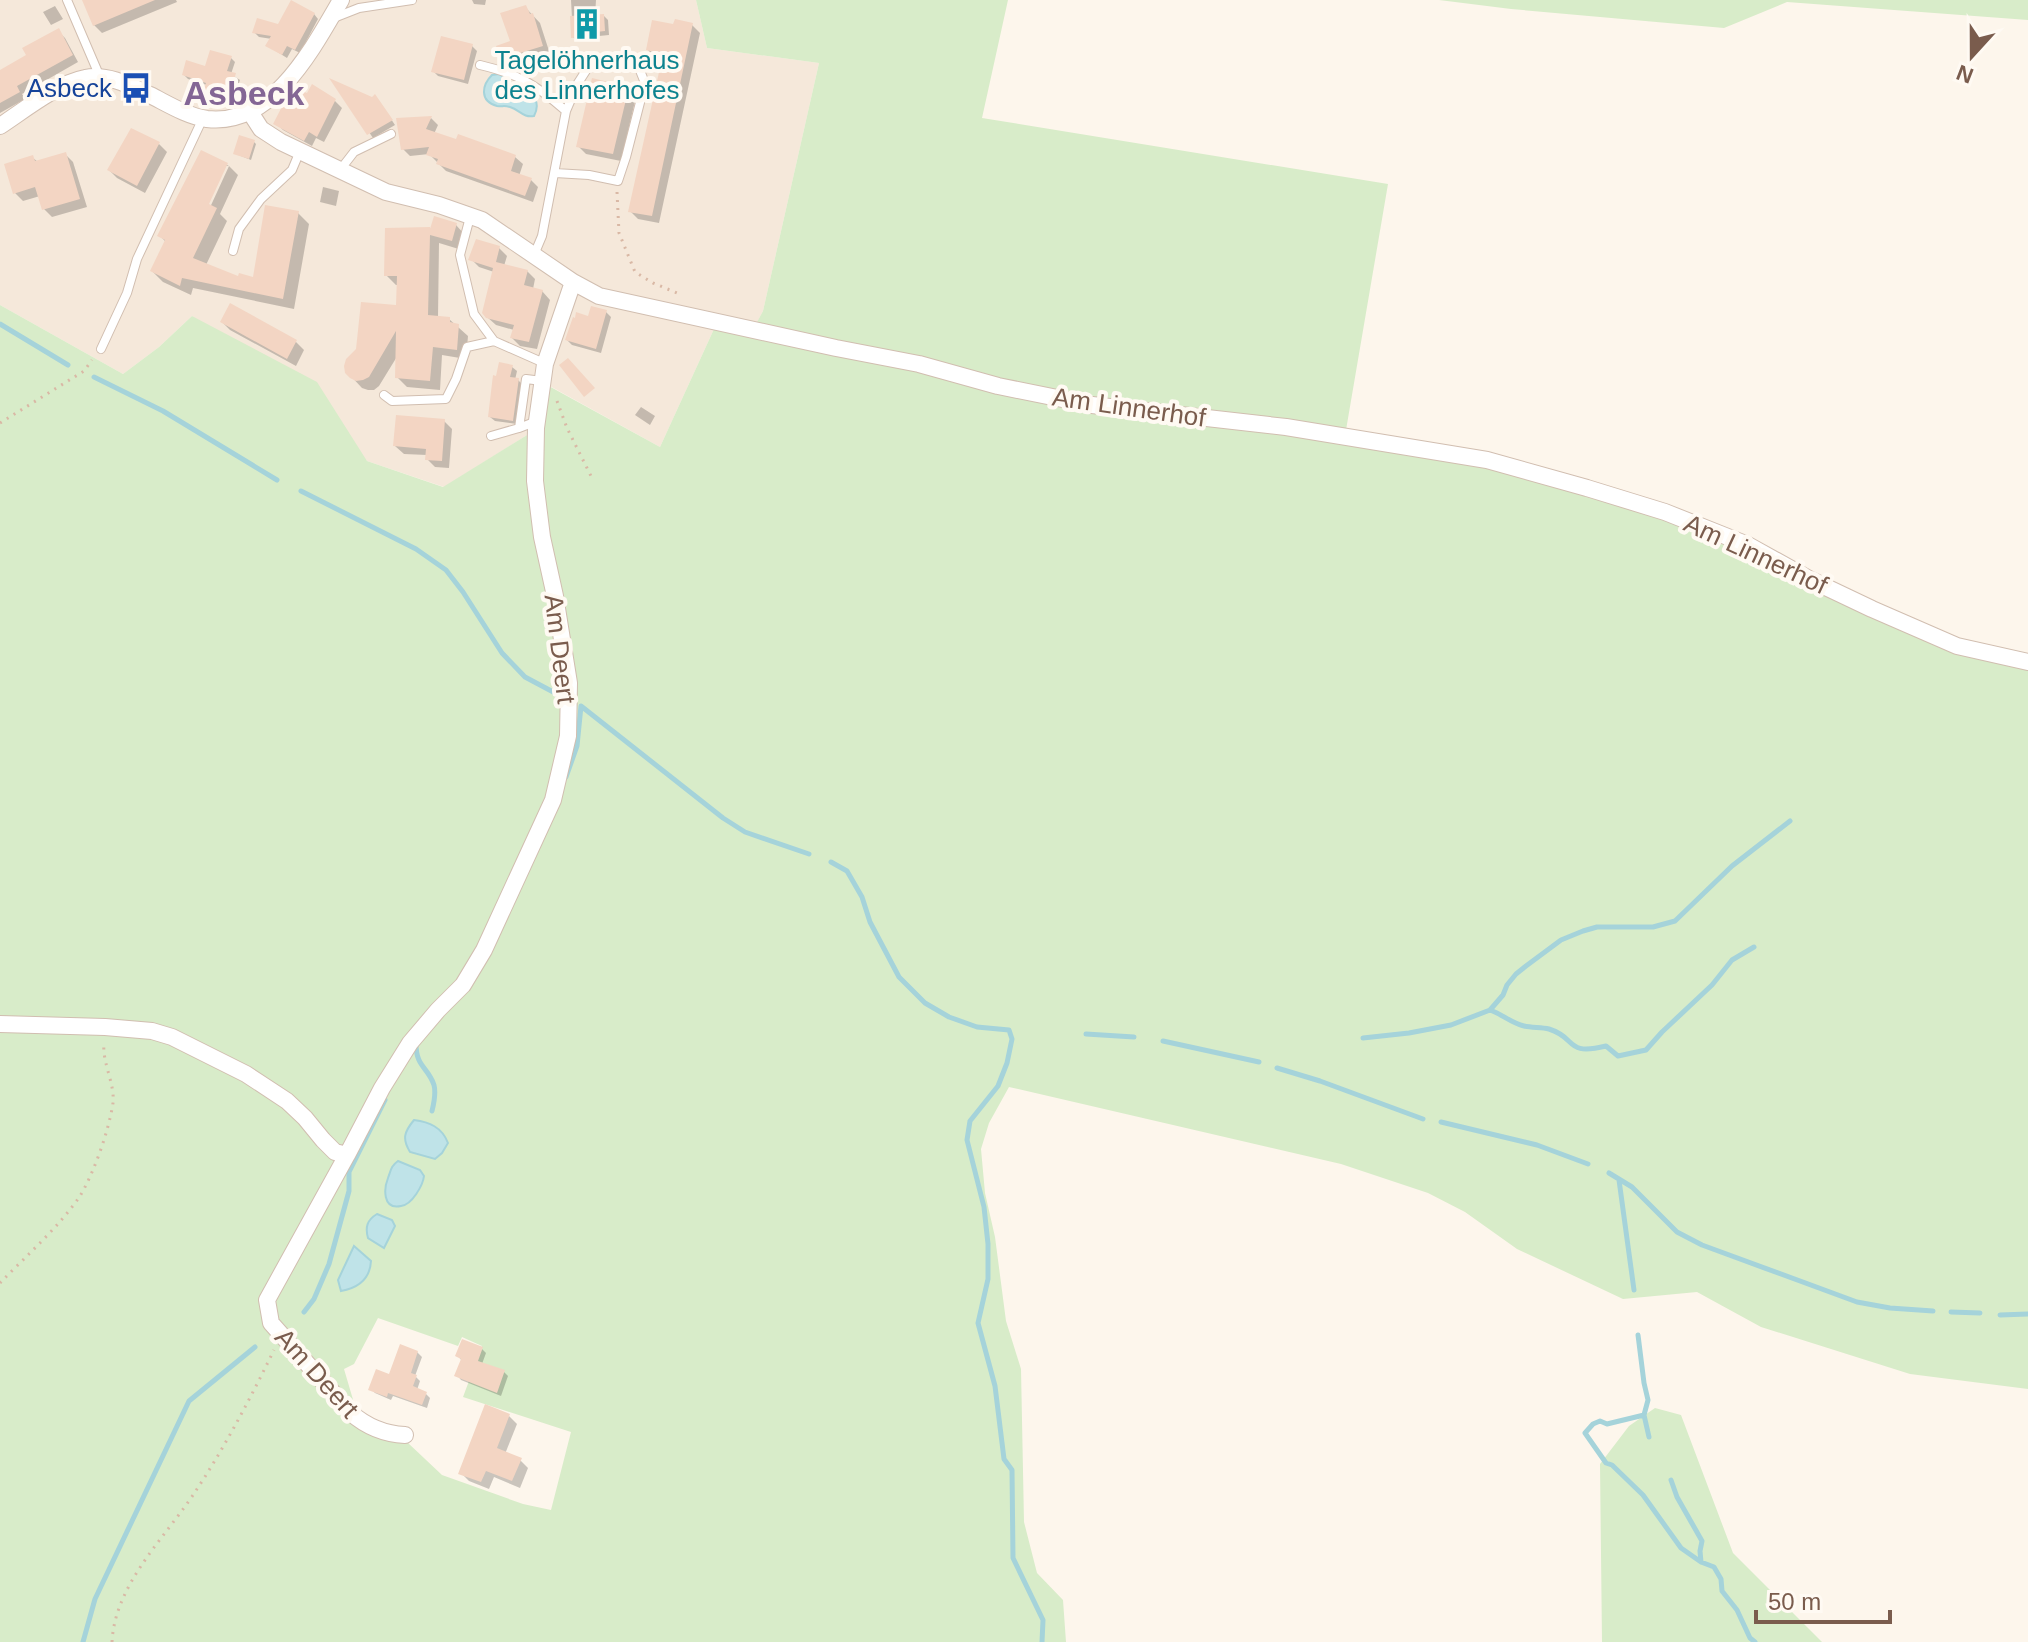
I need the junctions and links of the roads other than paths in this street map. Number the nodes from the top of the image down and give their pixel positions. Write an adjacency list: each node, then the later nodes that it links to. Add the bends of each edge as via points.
1 (67, 0): 6 (lane)
2 (341, 0): 4 (street)
3 (412, 0): 4 (lane, via 359,8)
4 (330, 20): 8 (street, via 289,81)
5 (480, 65): 7 (lane, via 526,80)
6 (101, 77): 9 (street); 10 (street, via 74,82)
7 (566, 111): 14 (lane); 14 (lane, via 587,69 604,58 639,68 645,83 618,181)
8 (250, 112): 9 (street, via 235,118); 12 (street, Am Linnerhof, via 261,129)
9 (203, 118): 20 (lane)
10 (0, 126)
11 (391, 134): 13 (lane, via 354,152)
12 (300, 150): 13 (street, Am Linnerhof); 16 (lane, via 292,170 239,229)
13 (340, 170): 15 (street, Am Linnerhof, via 386,192)
14 (555, 173): 17 (lane)
15 (470, 216): 17 (street, Am Linnerhof); 19 (lane, via 460,255 474,314)
16 (233, 251)
17 (534, 255): 18 (street, Am Linnerhof)
18 (573, 282): 21 (street, Am Deert); 26 (street, Am Linnerhof, via 599,296 1092,405 1286,427 1487,460 1665,512 1748,545 1957,646)
19 (494, 341): 21 (lane); 22 (lane, via 467,347 446,399 392,401)
20 (101, 349)
21 (548, 379): 23 (street, Am Deert); 24 (lane, via 526,379)
22 (384, 395)
23 (537, 421): 24 (lane); 28 (street, Am Deert, via 535,481 569,683 568,736 553,800 471,974 410,1043)
24 (519, 428): 25 (lane)
25 (491, 436)
26 (2028, 662)
27 (0, 1024): 28 (street, via 105,1027 172,1037 287,1101 335,1152)
28 (347, 1155): 29 (street, Am Deert, via 267,1300 271,1323 362,1423)
29 (405, 1435)

